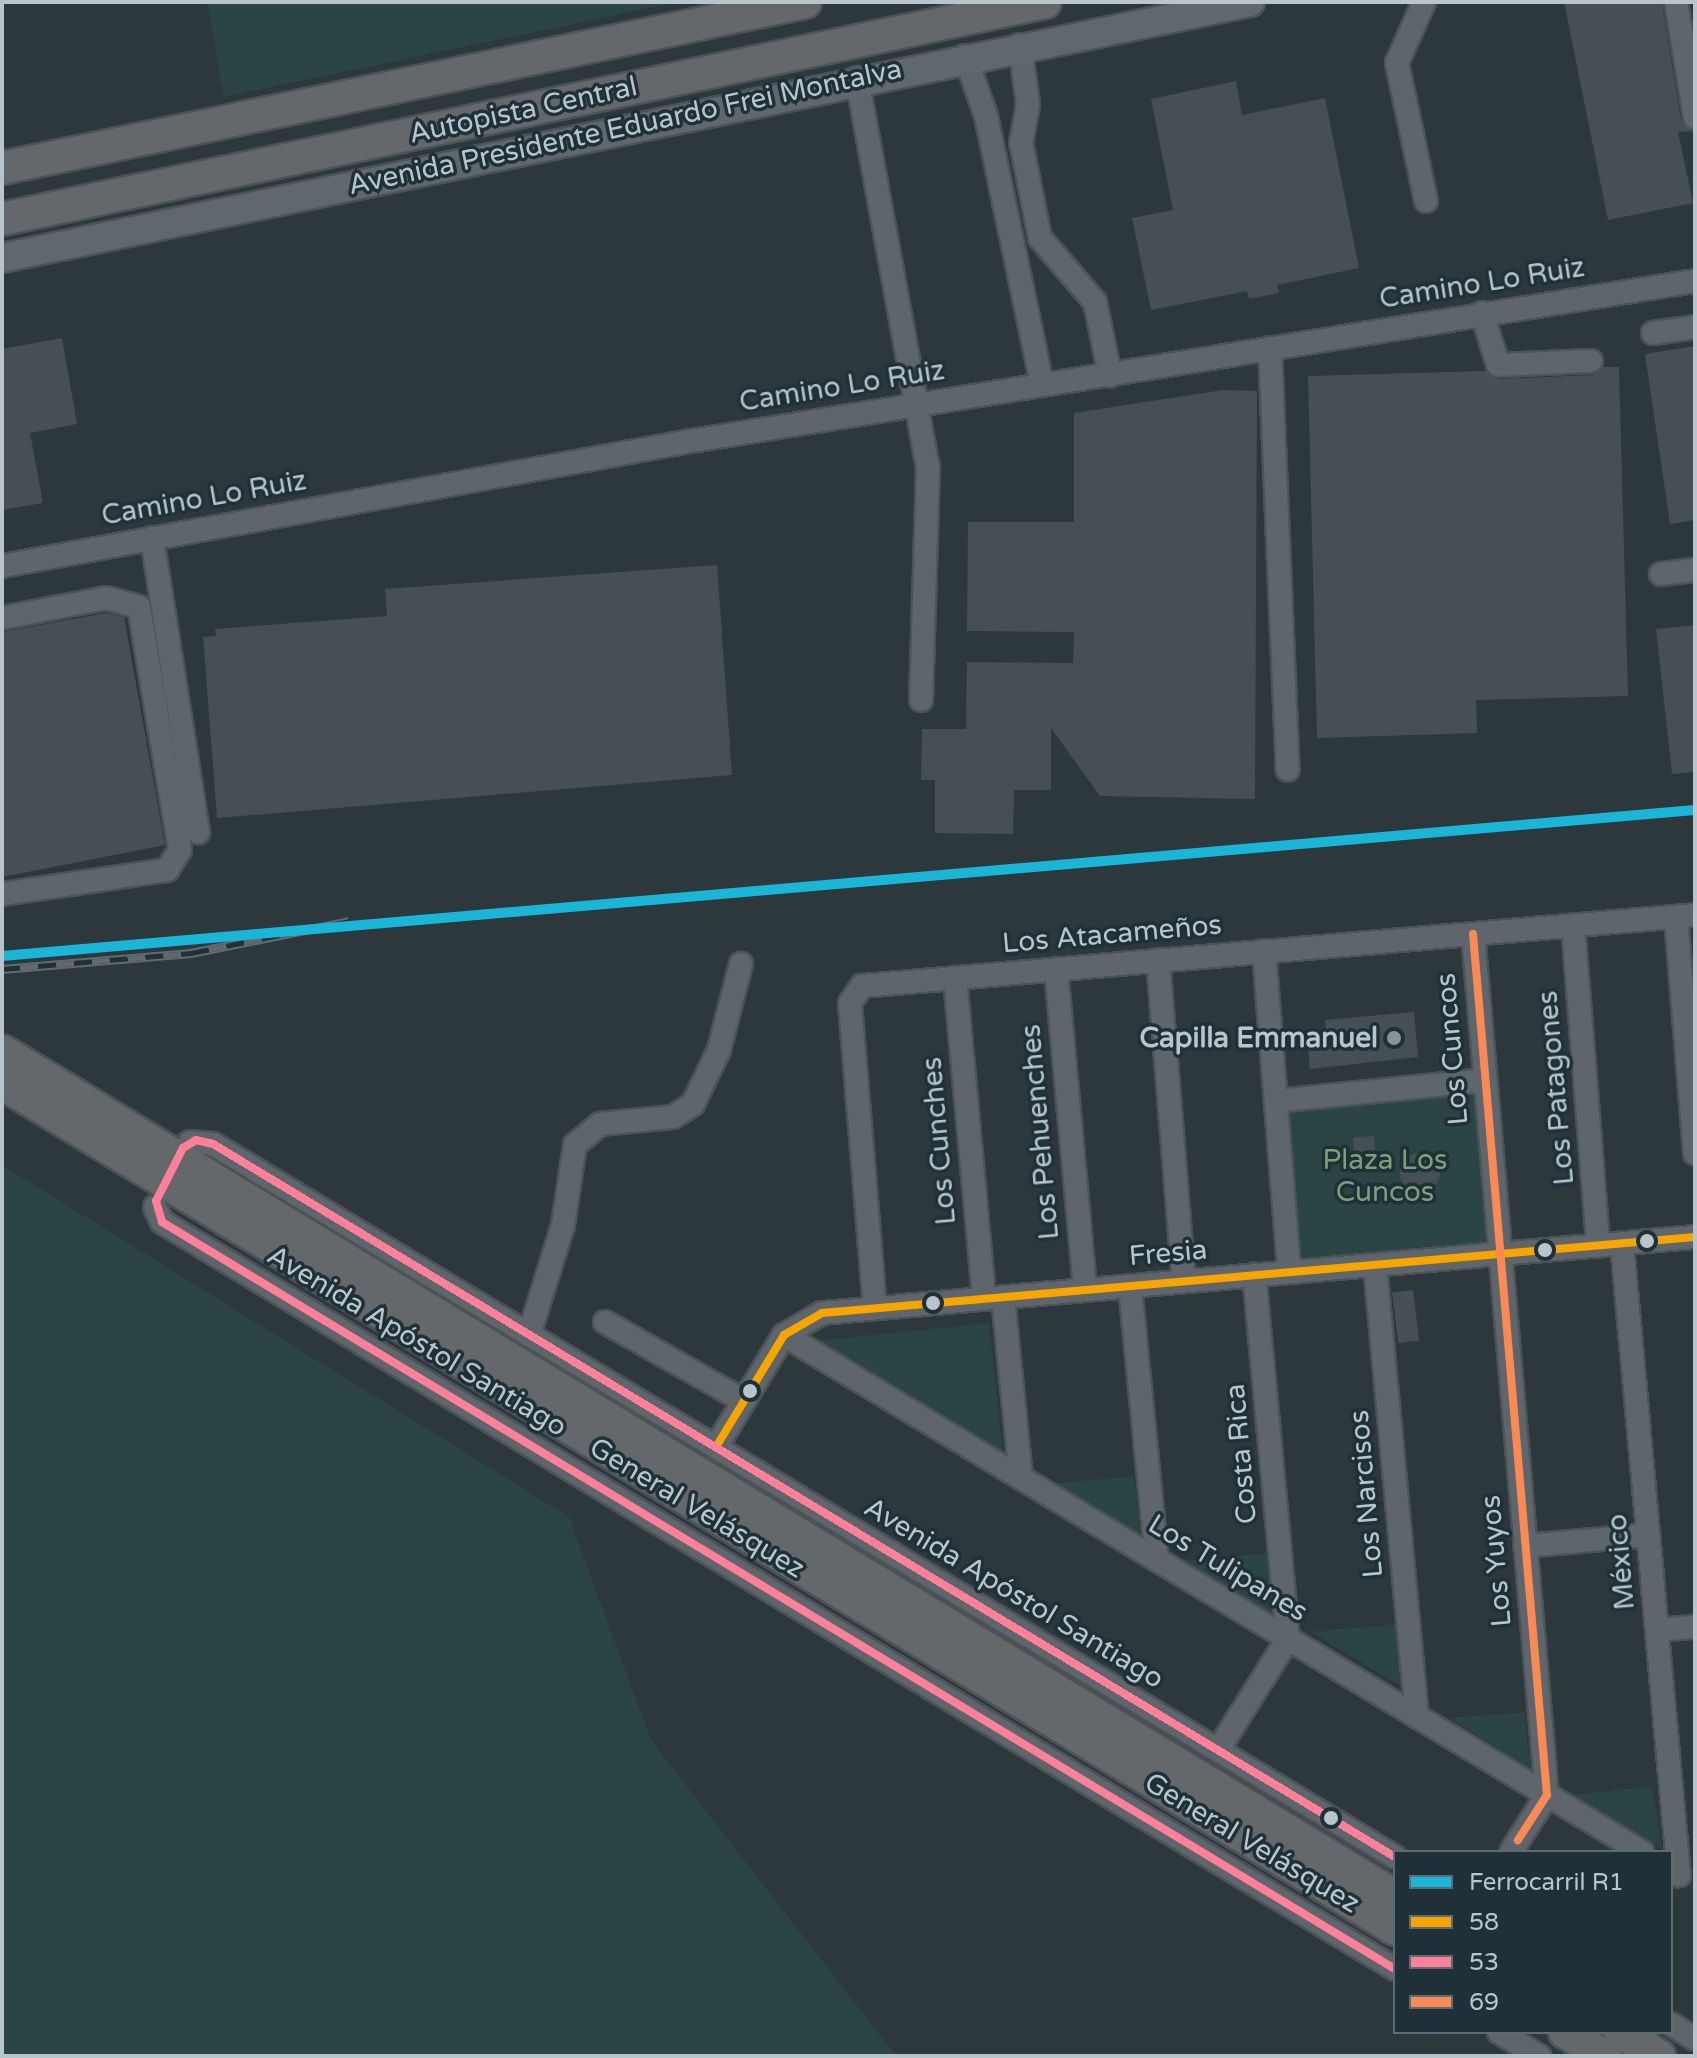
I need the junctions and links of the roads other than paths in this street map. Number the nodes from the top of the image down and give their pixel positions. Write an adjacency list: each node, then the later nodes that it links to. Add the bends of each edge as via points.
1 (805, 2): 10 (highway, Autopista Central)
2 (1045, 2): 12 (highway, Autopista Central)
3 (1250, 2): 6 (main road, Avenida Presidente Eduardo Frei Montalva)
4 (1424, 2): 11 (street, via 1397,63)
5 (1676, 2): 9 (street)
6 (1020, 45): 7 (main road, Avenida Presidente Eduardo Frei Montalva); 20 (street, via 1028,104 1021,142 1040,238 1100,311)
7 (965, 56): 8 (main road, Avenida Presidente Eduardo Frei Montalva); 21 (street, via 986,116)
8 (857, 78): 13 (main road, Avenida Presidente Eduardo Frei Montalva); 22 (street)
9 (1695, 117)
10 (2, 168)
11 (1426, 201)
12 (2, 219)
13 (2, 258)
14 (1695, 281): 15 (street, Camino Lo Ruiz)
15 (1482, 313): 18 (street, Camino Lo Ruiz); 19 (street, via 1498,365)
16 (1695, 327): 17 (street)
17 (1653, 333)
18 (1270, 348): 20 (street, Camino Lo Ruiz); 29 (street)
19 (1591, 361)
20 (1110, 375): 21 (street, Camino Lo Ruiz)
21 (1042, 385): 22 (street, Camino Lo Ruiz)
22 (918, 404): 23 (street, Camino Lo Ruiz); 28 (street, via 928,467)
23 (152, 538): 24 (street, Camino Lo Ruiz); 30 (street)
24 (2, 566)
25 (1695, 570): 26 (street)
26 (1661, 574)
27 (2, 618): 31 (street, via 106,598 139,607 180,850 167,870)
28 (921, 700)
29 (1288, 770)
30 (198, 832)
31 (2, 894)
32 (1686, 916): 33 (street, Los Atacameños); 45 (street)
33 (1573, 925): 34 (street, Los Atacameños); 49 (street, Los Patagones)
34 (1473, 934): 35 (street, Los Atacameños); 41 (street, Los Cuncos)
35 (1264, 951): 36 (street, Los Atacameños); 43 (street)
36 (1158, 960): 38 (street, Los Atacameños); 54 (street)
37 (741, 964): 60 (street, via 719,1050 693,1104 673,1117 600,1124 575,1145 563,1225)
38 (1056, 969): 39 (street, Los Atacameños); 56 (street, Los Pehuenches)
39 (955, 978): 57 (street, Los Cunches); 58 (street, Los Atacameños, via 862,986 851,997)
40 (2, 1051): 78 (highway, General Velásquez)
41 (1485, 1080): 43 (street); 50 (street, Los Cuncos)
42 (2, 1083): 79 (highway, General Velásquez)
43 (1276, 1101): 52 (street)
44 (190, 1142): 60 (street, Avenida Apóstol Santiago, via 213,1144)
45 (1695, 1153)
46 (155, 1207): 80 (street, Avenida Apóstol Santiago, via 162,1222)
47 (1695, 1237): 48 (street, Fresia)
48 (1622, 1244): 49 (street, Fresia); 65 (street, México)
49 (1598, 1246): 50 (street, Fresia)
50 (1498, 1254): 51 (street, Fresia); 66 (street, Los Yuyos)
51 (1375, 1265): 52 (street, Fresia); 71 (street, Los Narcisos)
52 (1289, 1272): 53 (street, Fresia)
53 (1254, 1275): 54 (street, Fresia); 70 (street, Costa Rica)
54 (1184, 1281): 55 (street, Fresia)
55 (1130, 1286): 56 (street, Fresia); 67 (street)
56 (1085, 1290): 57 (street, Fresia)
57 (994, 1298): 58 (street, Fresia); 64 (street, Los Cunches)
58 (875, 1308): 61 (street, Fresia, via 812,1316)
59 (605, 1322): 62 (street)
60 (529, 1335): 63 (street, Avenida Apóstol Santiago)
61 (784, 1335): 62 (street, Fresia); 64 (street, Los Tulipanes)
62 (744, 1401): 63 (street, Fresia)
63 (716, 1447): 72 (street, Avenida Apóstol Santiago)
64 (1021, 1478): 67 (street, Los Tulipanes)
65 (1649, 1535): 66 (street); 69 (street, México)
66 (1525, 1546): 73 (street, Los Yuyos)
67 (1157, 1560): 70 (street, Los Tulipanes)
68 (1695, 1627): 69 (street)
69 (1657, 1630): 77 (street, México)
70 (1288, 1639): 71 (street, Los Tulipanes); 72 (street)
71 (1417, 1717): 73 (street, Los Tulipanes)
72 (1218, 1750): 76 (street, Avenida Apóstol Santiago)
73 (1547, 1795): 74 (street); 75 (street, Los Tulipanes)
74 (1512, 1850)
75 (1639, 1850)
76 (1393, 1856)
77 (1682, 1876)
78 (1393, 1895)
79 (1393, 1928)
80 (1393, 1968)
81 (1673, 2025): 85 (street)
82 (1502, 2034): 86 (street)
83 (1568, 2034): 87 (highway)
84 (1623, 2034): 88 (highway)
85 (1695, 2039)
86 (1539, 2056)
87 (1605, 2056)
88 (1659, 2056)

